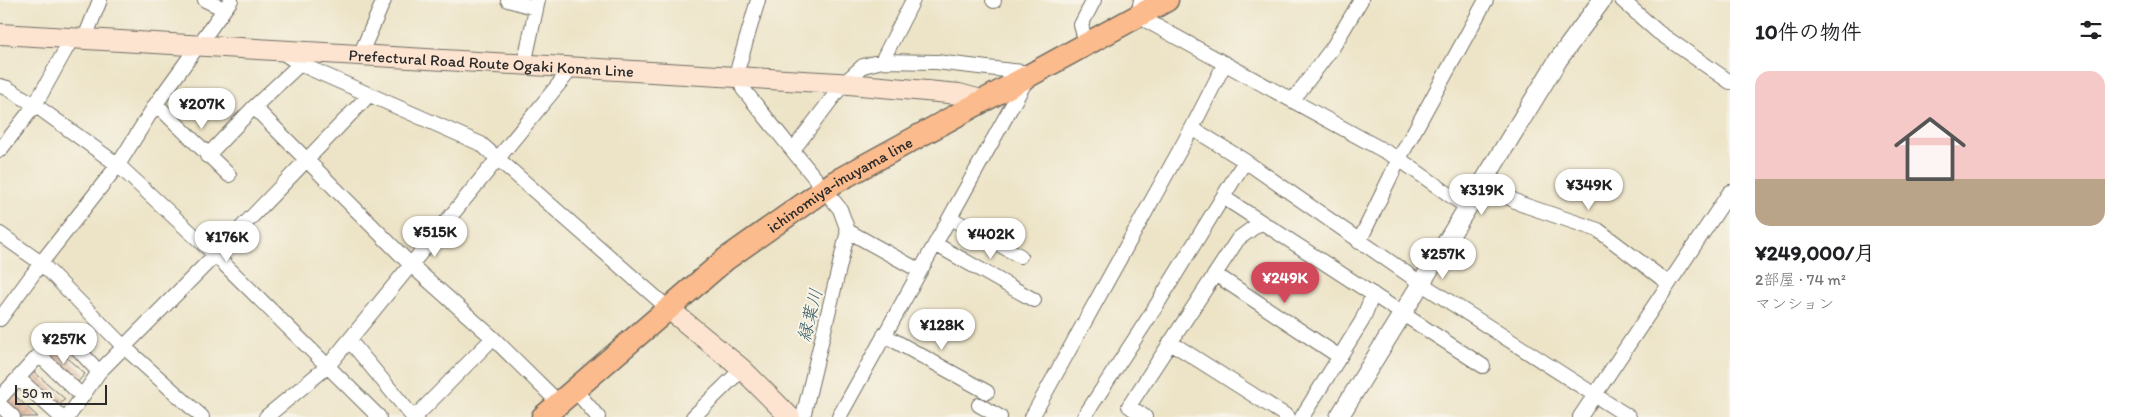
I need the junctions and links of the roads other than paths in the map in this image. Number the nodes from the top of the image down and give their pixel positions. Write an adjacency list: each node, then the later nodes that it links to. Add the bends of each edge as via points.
1 (100, 0): 17 (street)
2 (205, 0): 13 (street)
3 (384, 0): 21 (street)
4 (508, 0): 14 (street)
5 (758, 0): 28 (street, via 741,54)
6 (913, 0): 22 (street)
7 (1094, 0): 18 (street, via 1081,25)
8 (1167, 0): 15 (main road, ichinomiya-inuyama line)
9 (1361, 0): 34 (street, via 1333,47)
10 (1486, 0): 42 (street)
11 (1602, 0): 48 (street, via 1558,60)
12 (1622, 0): 29 (street, via 1658,32)
13 (228, 4): 19 (street)
14 (537, 4): 25 (street)
15 (1139, 8): 18 (main road, ichinomiya-inuyama line); 23 (street)
16 (0, 34): 17 (main road, Prefectural Road Route Ogaki Konan Line)
17 (78, 39): 19 (main road, Prefectural Road Route Ogaki Konan Line); 36 (street)
18 (1086, 43): 27 (main road, ichinomiya-inuyama line)
19 (198, 46): 20 (main road, Prefectural Road Route Ogaki Konan Line); 35 (street)
20 (280, 51): 21 (main road, Prefectural Road Route Ogaki Konan Line); 24 (street)
21 (360, 55): 25 (main road, Prefectural Road Route Ogaki Konan Line)
22 (882, 61): 27 (street, via 936,62); 30 (street, via 863,66)
23 (1225, 63): 34 (street); 38 (street)
24 (300, 64): 32 (street); 37 (street)
25 (524, 66): 26 (main road, Prefectural Road Route Ogaki Konan Line)
26 (572, 68): 28 (main road, Prefectural Road Route Ogaki Konan Line); 44 (street)
27 (1031, 74): 33 (main road, ichinomiya-inuyama line); 53 (street)
28 (740, 78): 30 (main road, Prefectural Road Route Ogaki Konan Line); 40 (street, via 743,88)
29 (1730, 82)
30 (843, 84): 33 (main road, Prefectural Road Route Ogaki Konan Line, via 959,94); 40 (street)
31 (0, 86): 36 (street)
32 (369, 95): 43 (street); 44 (street, via 481,144)
33 (981, 100): 49 (main road, ichinomiya-inuyama line)
34 (1293, 100): 42 (street)
35 (156, 104): 41 (street); 46 (street)
36 (35, 105): 39 (street); 46 (street)
37 (254, 107): 41 (street); 43 (street)
38 (1192, 128): 45 (street); 104 (street)
39 (0, 150)
40 (793, 150): 49 (street)
41 (207, 156): 47 (street)
42 (1399, 159): 52 (street); 57 (street)
43 (306, 160): 59 (street); 62 (street)
44 (497, 160): 62 (street); 69 (street)
45 (1245, 161): 51 (street); 57 (street)
46 (118, 165): 59 (street); 61 (street)
47 (229, 175)
48 (1483, 184): 52 (street); 65 (street, via 1521,204 1598,230)
49 (825, 189): 55 (street, via 840,209); 69 (main road, ichinomiya-inuyama line, via 726,259)
50 (1730, 192): 65 (street)
51 (1222, 197): 54 (street); 105 (street)
52 (1468, 208): 66 (street)
53 (950, 218): 58 (street); 60 (street)
54 (1261, 222): 64 (street, via 1238,239); 67 (street)
55 (848, 231): 63 (street); 101 (street)
56 (0, 234): 61 (street)
57 (1360, 242): 66 (street)
58 (935, 244): 63 (street); 68 (street)
59 (215, 255): 76 (street); 79 (street)
60 (1020, 256)
61 (41, 263): 71 (street); 76 (street)
62 (411, 264): 73 (street); 74 (street)
63 (920, 271): 72 (street)
64 (1215, 274): 75 (street); 78 (street)
65 (1668, 283): 85 (street)
66 (1422, 284): 70 (street); 85 (street)
67 (1373, 294): 70 (street); 78 (street, via 1362,322)
68 (1034, 300)
69 (669, 309): 81 (main road); 88 (main road, ichinomiya-inuyama line)
70 (1404, 314): 80 (street); 109 (street)
71 (0, 320)
72 (884, 335): 84 (street); 102 (street)
73 (493, 338): 88 (street); 97 (street)
74 (350, 341): 79 (street); 97 (street)
75 (1170, 342): 106 (street, via 1129,406); 107 (street)
76 (123, 346): 82 (street); 94 (street)
77 (39, 356): 82 (street, via 61,331); 83 (street); 86 (street)
78 (1340, 357): 108 (street)
79 (328, 366): 95 (street); 96 (street)
80 (1483, 366)
81 (742, 369): 99 (street); 100 (main road)
82 (98, 372): 86 (street)
83 (18, 378): 87 (street); 92 (street)
84 (987, 392)
85 (1594, 394): 110 (street); 111 (street)
86 (82, 396): 93 (street)
87 (0, 398)
88 (559, 403): 98 (street)
89 (0, 405): 91 (street)
90 (979, 405): 103 (street)
91 (13, 417)
92 (61, 417)
93 (68, 417)
94 (202, 417)
95 (266, 417)
96 (380, 417)
97 (414, 417)
98 (598, 417)
99 (694, 417)
100 (790, 417)
101 (803, 417)
102 (839, 417)
103 (1000, 417)
104 (1032, 417)
105 (1084, 417)
106 (1145, 417)
107 (1288, 417)
108 (1302, 417)
109 (1339, 417)
110 (1580, 417)
111 (1629, 417)

